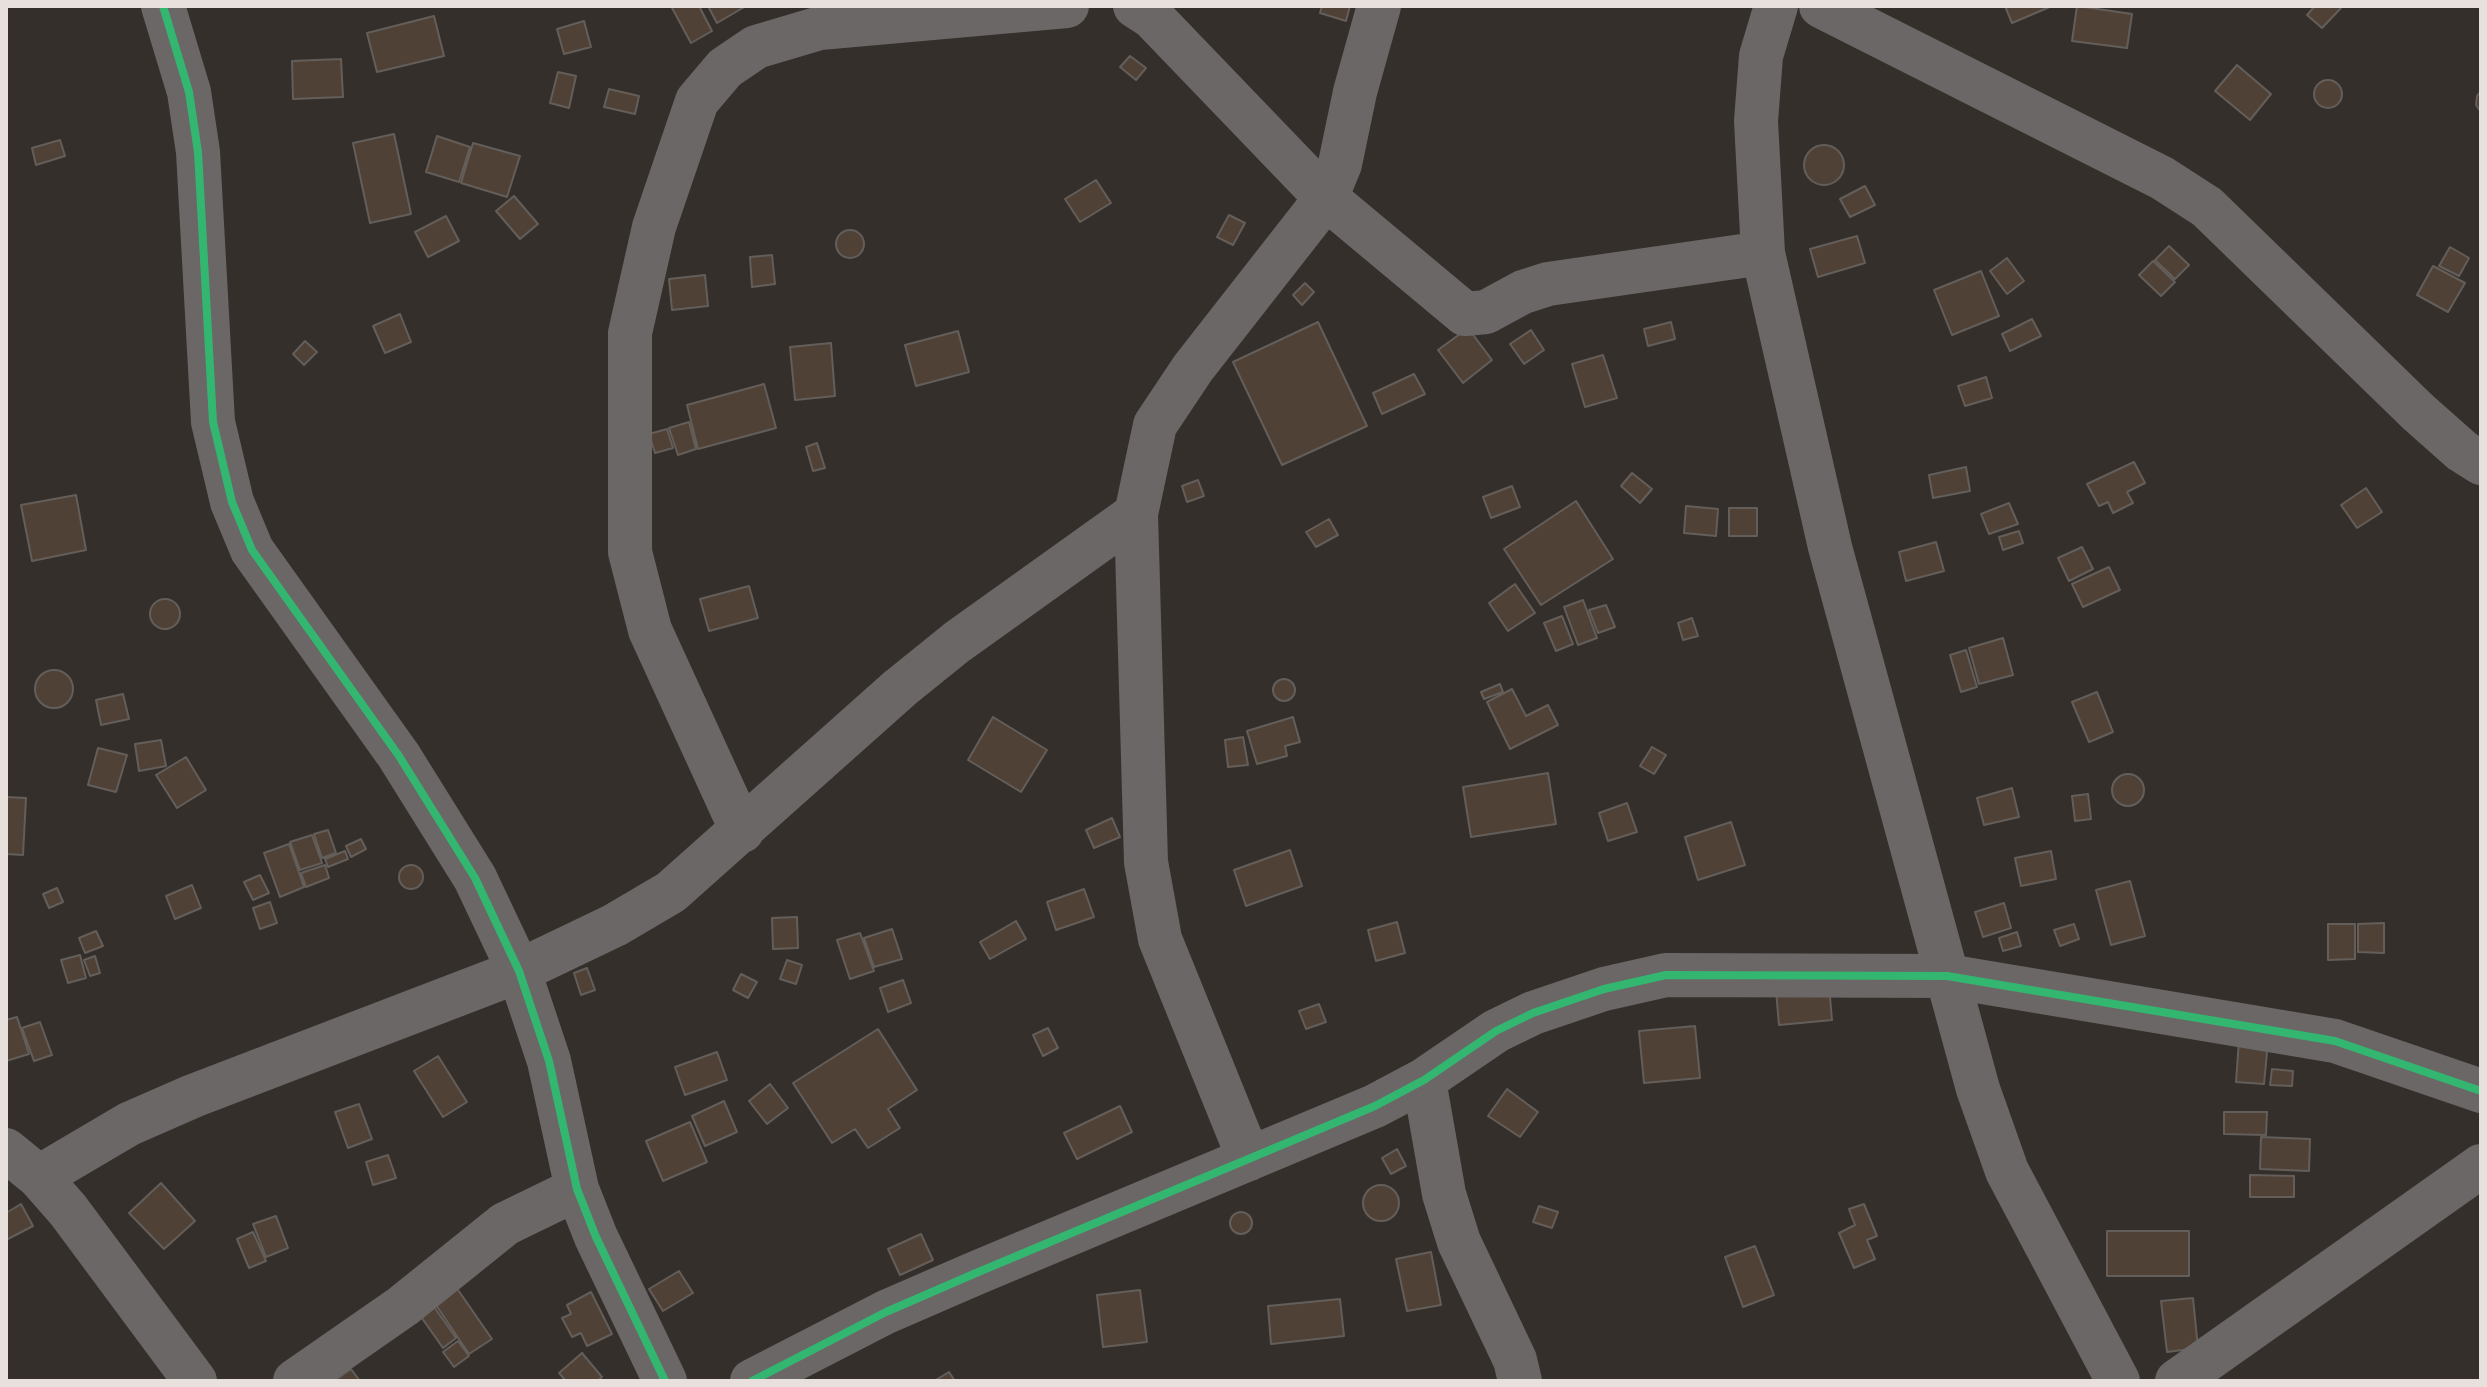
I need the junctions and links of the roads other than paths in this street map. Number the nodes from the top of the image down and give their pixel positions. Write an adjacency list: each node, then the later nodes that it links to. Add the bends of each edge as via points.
1 (163, 6): 13 (street, via 189,92 198,152 213,422 232,502 252,550 399,756 475,878)
2 (1067, 6): 7 (street)
3 (1135, 6): 8 (street, via 1152,17)
4 (1379, 6): 8 (street, via 1340,164)
5 (1776, 6): 9 (street, via 1761,56 1756,121)
6 (1821, 6): 10 (street, via 2162,178 2207,207 2418,412)
7 (819, 17): 12 (street, via 725,68 697,101 654,227 630,333 630,552 650,630)
8 (1326, 198): 9 (street, via 1465,314 1486,312 1548,284); 11 (street, via 1155,425)
9 (1763, 253): 14 (street, via 1830,547)
10 (2481, 463)
11 (1136, 514): 12 (street, via 911,679); 17 (street, via 1146,862 1160,939)
12 (742, 831): 13 (street, via 671,892)
13 (519, 971): 18 (street); 20 (street, via 549,1061)
14 (1947, 976): 15 (street, via 1666,975 1533,1013 1496,1031); 16 (street, via 2335,1041); 26 (street, via 2007,1171)
15 (1424, 1080): 17 (street); 25 (street, via 1444,1194 1459,1242)
16 (2481, 1091)
17 (1249, 1159): 24 (street, via 886,1312)
18 (22, 1164): 21 (street, via 68,1210)
19 (2481, 1166): 27 (street)
20 (577, 1189): 22 (street, via 505,1224 392,1314); 23 (street)
21 (195, 1381)
22 (295, 1381)
23 (665, 1381)
24 (752, 1381)
25 (1520, 1381)
26 (2118, 1381)
27 (2177, 1381)

